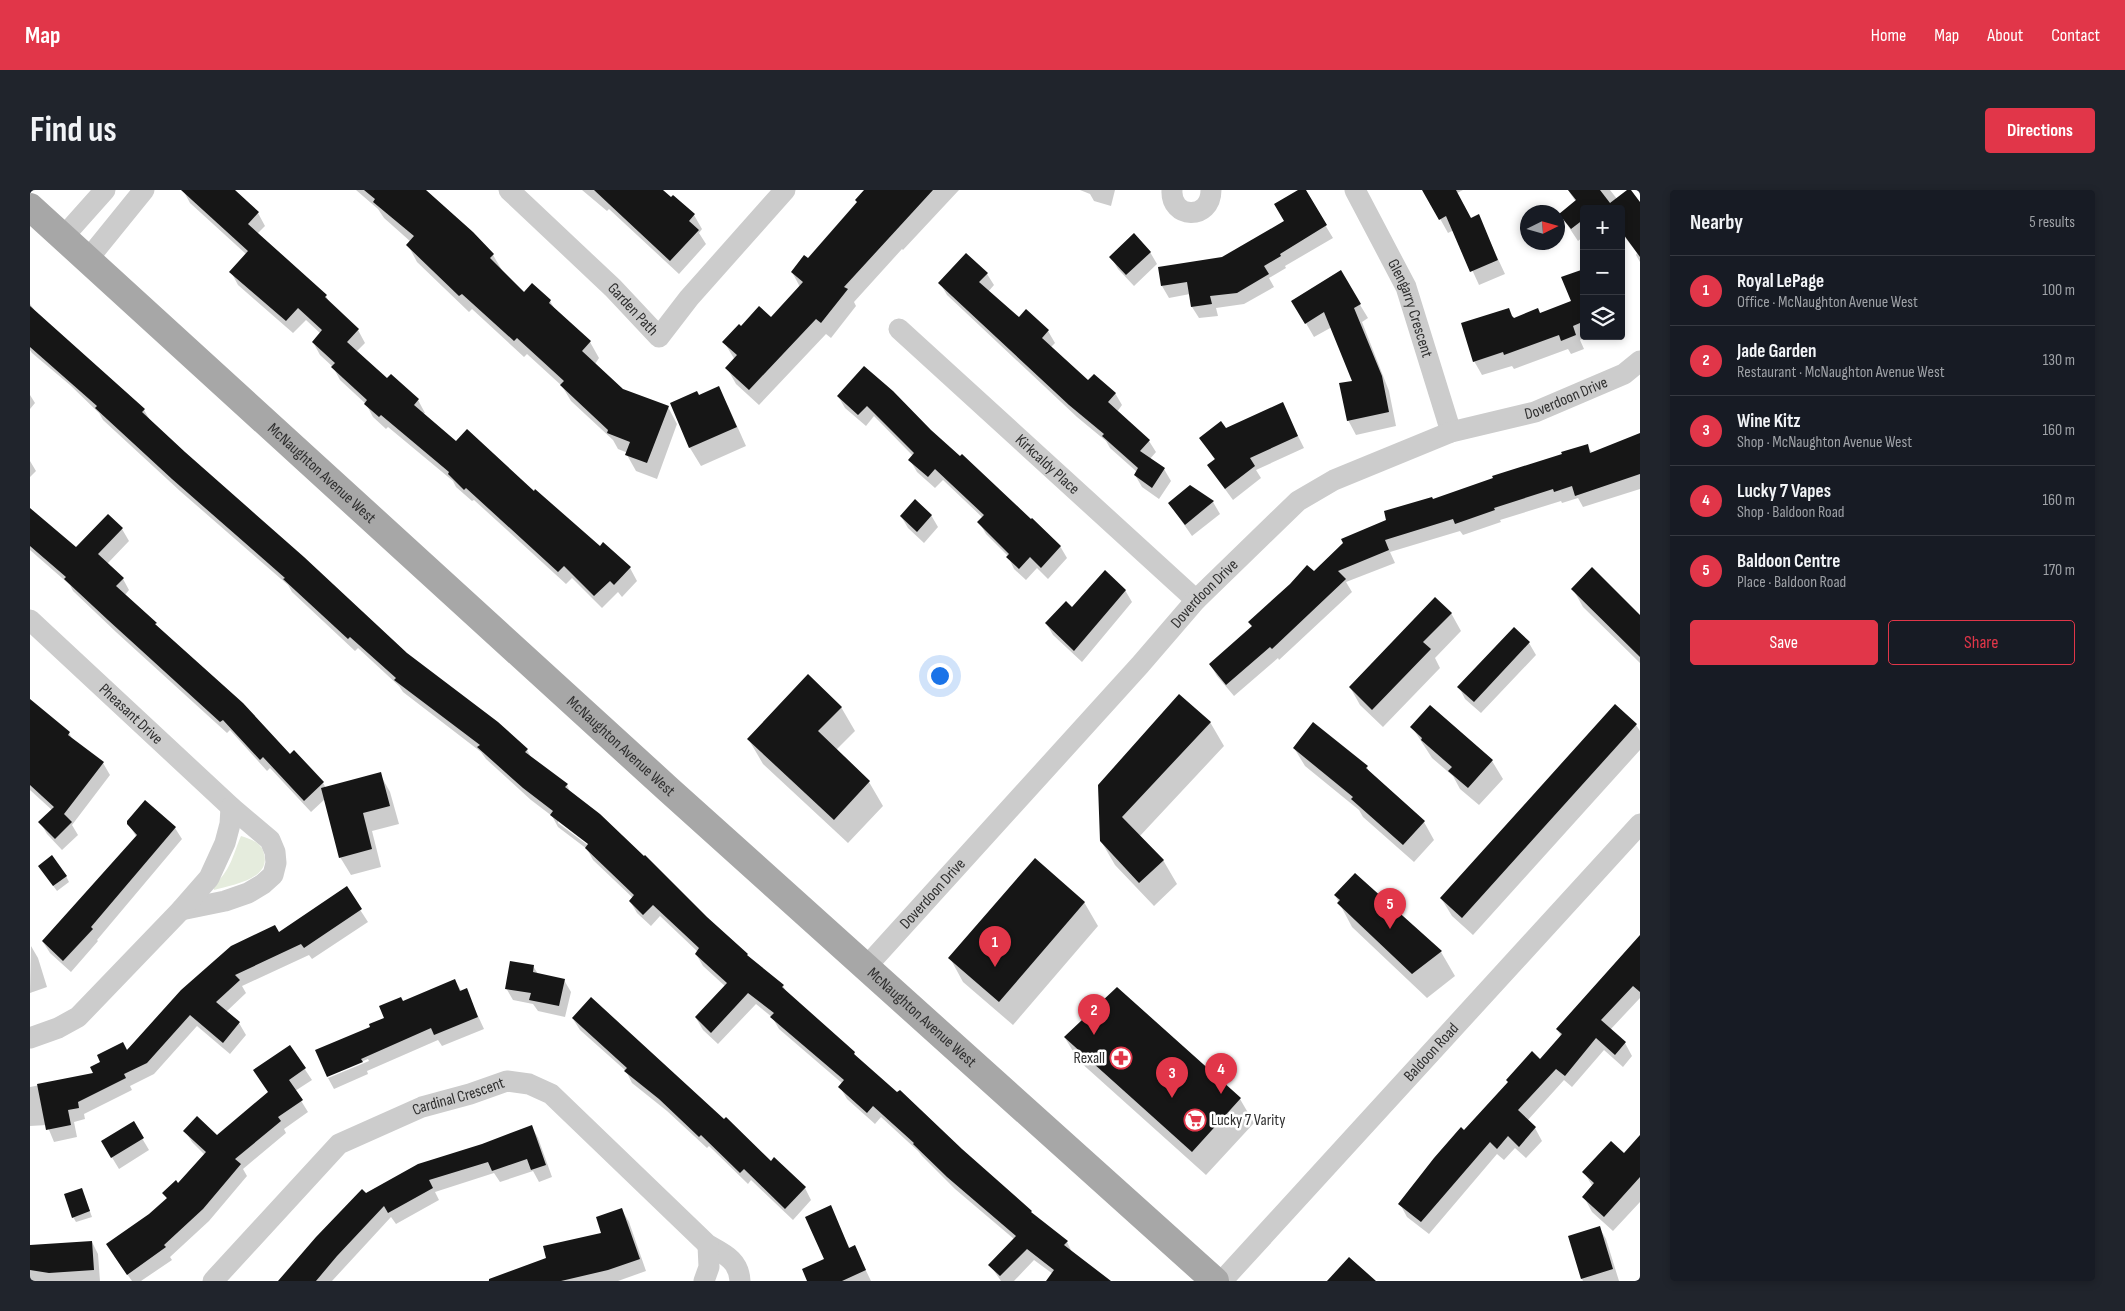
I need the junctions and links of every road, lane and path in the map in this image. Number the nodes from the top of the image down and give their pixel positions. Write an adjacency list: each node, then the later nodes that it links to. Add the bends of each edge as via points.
1 (105, 190): 9 (street)
2 (144, 190): 10 (street)
3 (509, 190): 4 (street, Garden Path, via 613,288 659,337 689,298)
4 (785, 190)
5 (1172, 190): 6 (street, via 1175,205 1193,213 1209,203)
6 (1211, 190)
7 (1355, 190): 13 (street, Glengarry Crescent, via 1406,287)
8 (30, 207): 9 (main road, McNaughton Avenue West)
9 (64, 236): 10 (main road, McNaughton Avenue West)
10 (88, 259): 19 (main road, McNaughton Avenue West)
11 (899, 329): 14 (street, Kirkcaldy Place)
12 (1640, 361): 13 (street, Doverdoon Drive, via 1624,374 1535,412)
13 (1451, 432): 14 (street, Doverdoon Drive, via 1334,480 1298,501)
14 (1196, 600): 19 (street, Doverdoon Drive)
15 (30, 620): 16 (street, Pheasant Drive)
16 (231, 808): 18 (street, via 228,833 218,861 209,878); 18 (street, Pheasant Drive, via 270,840 276,863 273,875 248,893)
17 (1640, 824): 26 (street, Baldoon Road)
18 (181, 910): 20 (street, via 78,1017)
19 (866, 967): 25 (main road, McNaughton Avenue West)
20 (30, 1038)
21 (708, 1245): 22 (street, Cardinal Crescent, via 552,1094 529,1084 507,1081 422,1107 339,1144); 23 (street, via 709,1267); 24 (street, Cardinal Crescent, via 735,1262)
22 (213, 1281)
23 (704, 1281)
24 (740, 1281)
25 (1215, 1281)
26 (1222, 1281)

